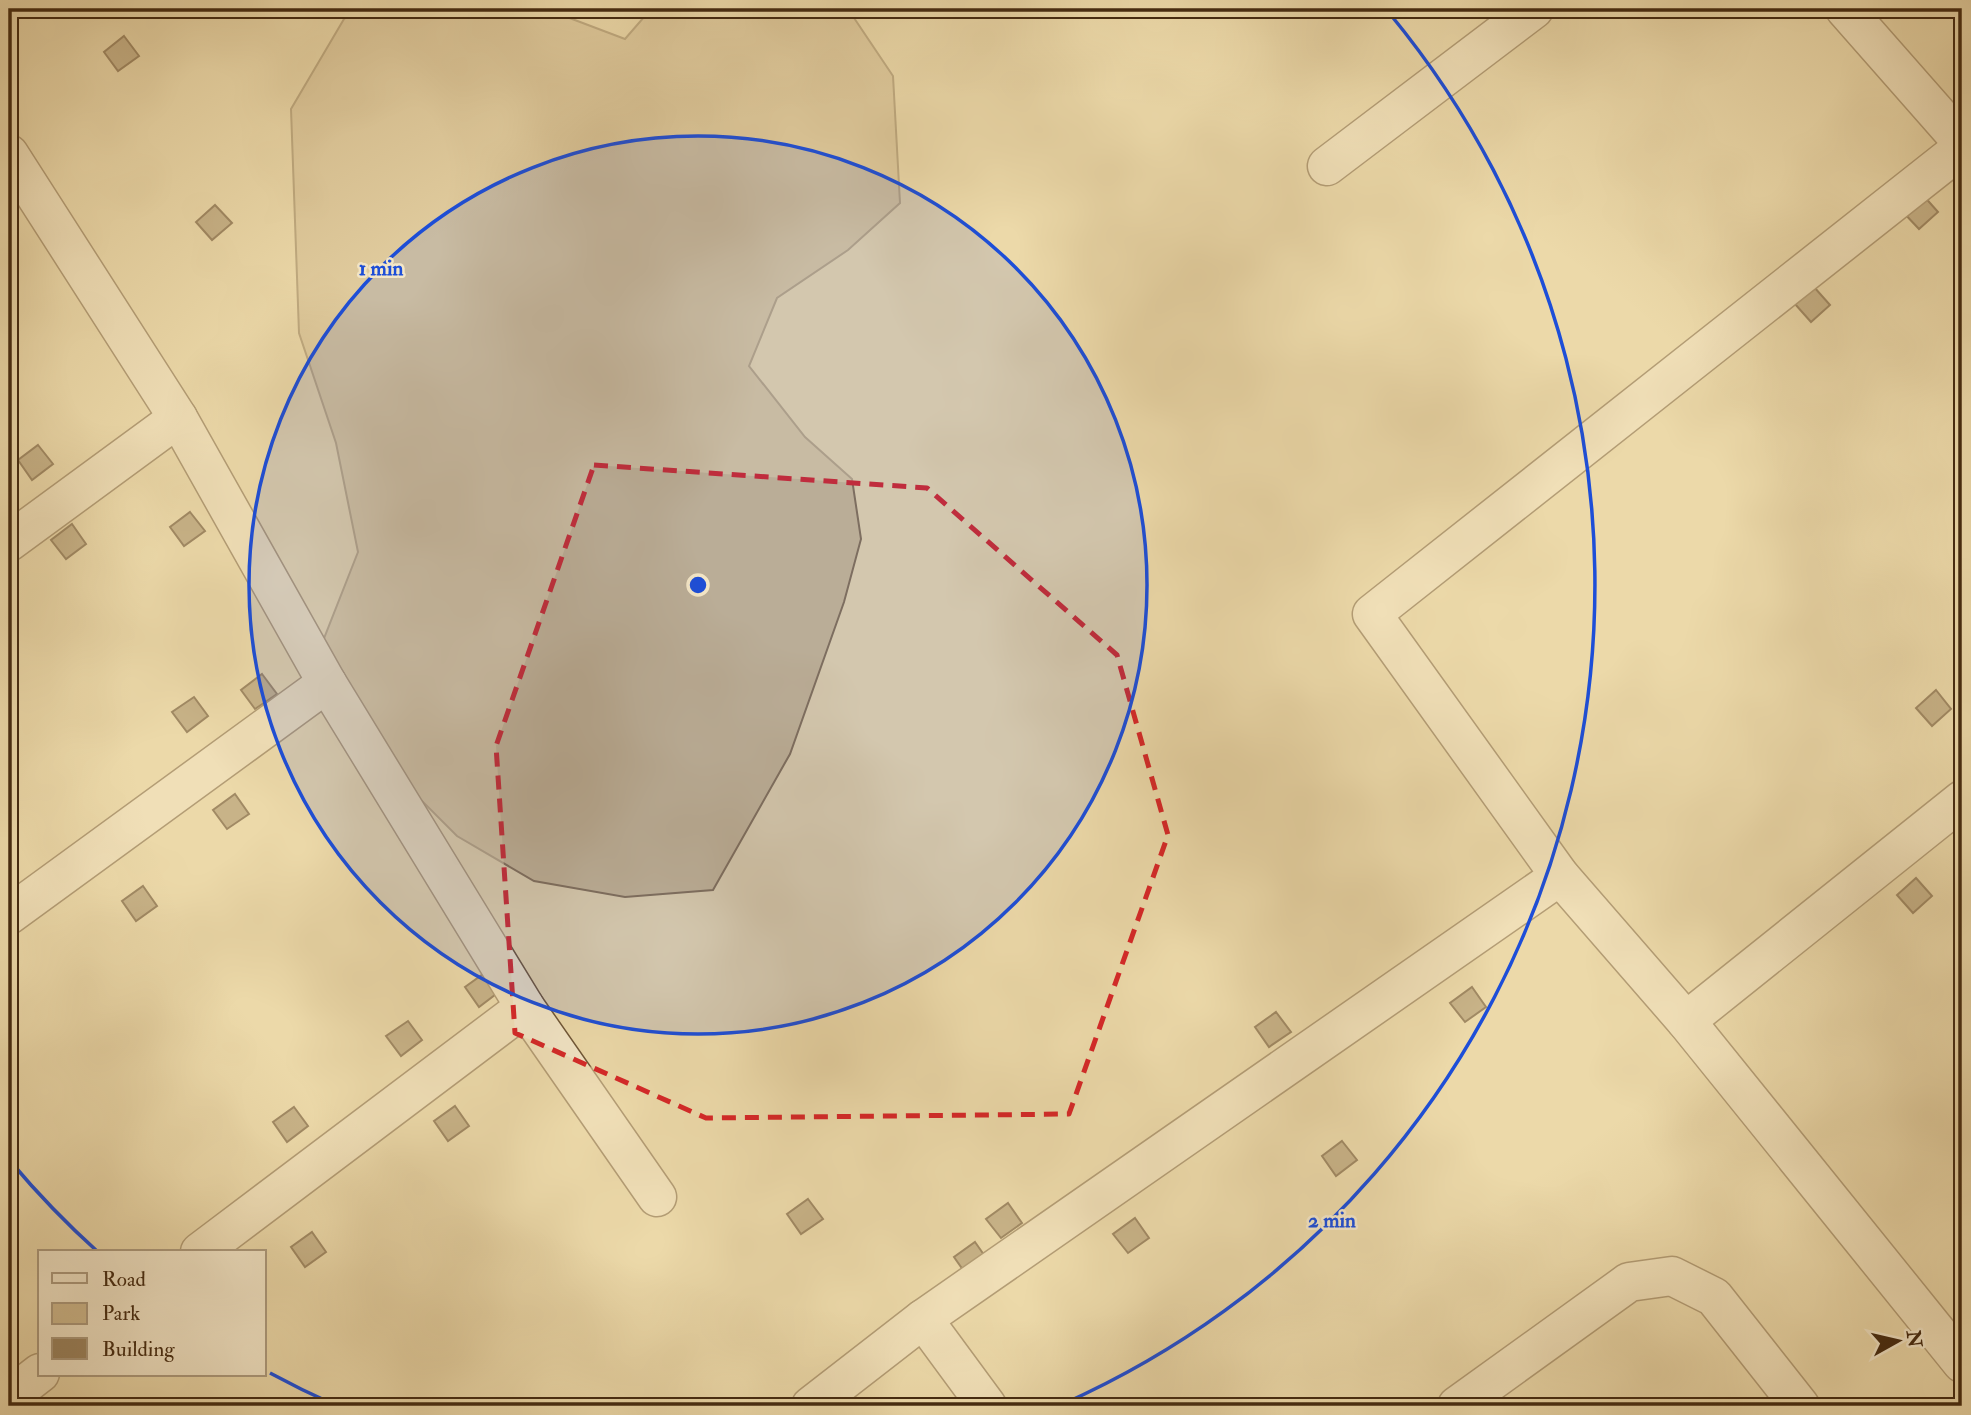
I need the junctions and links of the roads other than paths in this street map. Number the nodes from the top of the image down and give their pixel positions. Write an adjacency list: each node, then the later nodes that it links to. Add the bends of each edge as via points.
1 (1534, 9): 6 (lane)
2 (1845, 9): 3 (lane)
3 (1962, 142)
4 (1962, 148): 11 (lane, via 1372,614)
5 (9, 154): 7 (lane)
6 (1327, 166)
7 (178, 418): 8 (lane); 9 (lane)
8 (9, 542)
9 (327, 683): 12 (lane); 13 (lane)
10 (1962, 800): 14 (lane)
11 (1560, 876): 14 (lane); 17 (lane)
12 (9, 915)
13 (525, 1007): 15 (lane); 16 (lane)
14 (1686, 1021): 18 (lane)
15 (657, 1197)
16 (203, 1250)
17 (923, 1319): 21 (lane); 22 (lane)
18 (1962, 1363)
19 (38, 1375): 20 (lane)
20 (9, 1397)
21 (811, 1406)
22 (987, 1406)
23 (1457, 1406): 24 (lane, via 1629,1282 1672,1276 1714,1297)
24 (1800, 1406)

